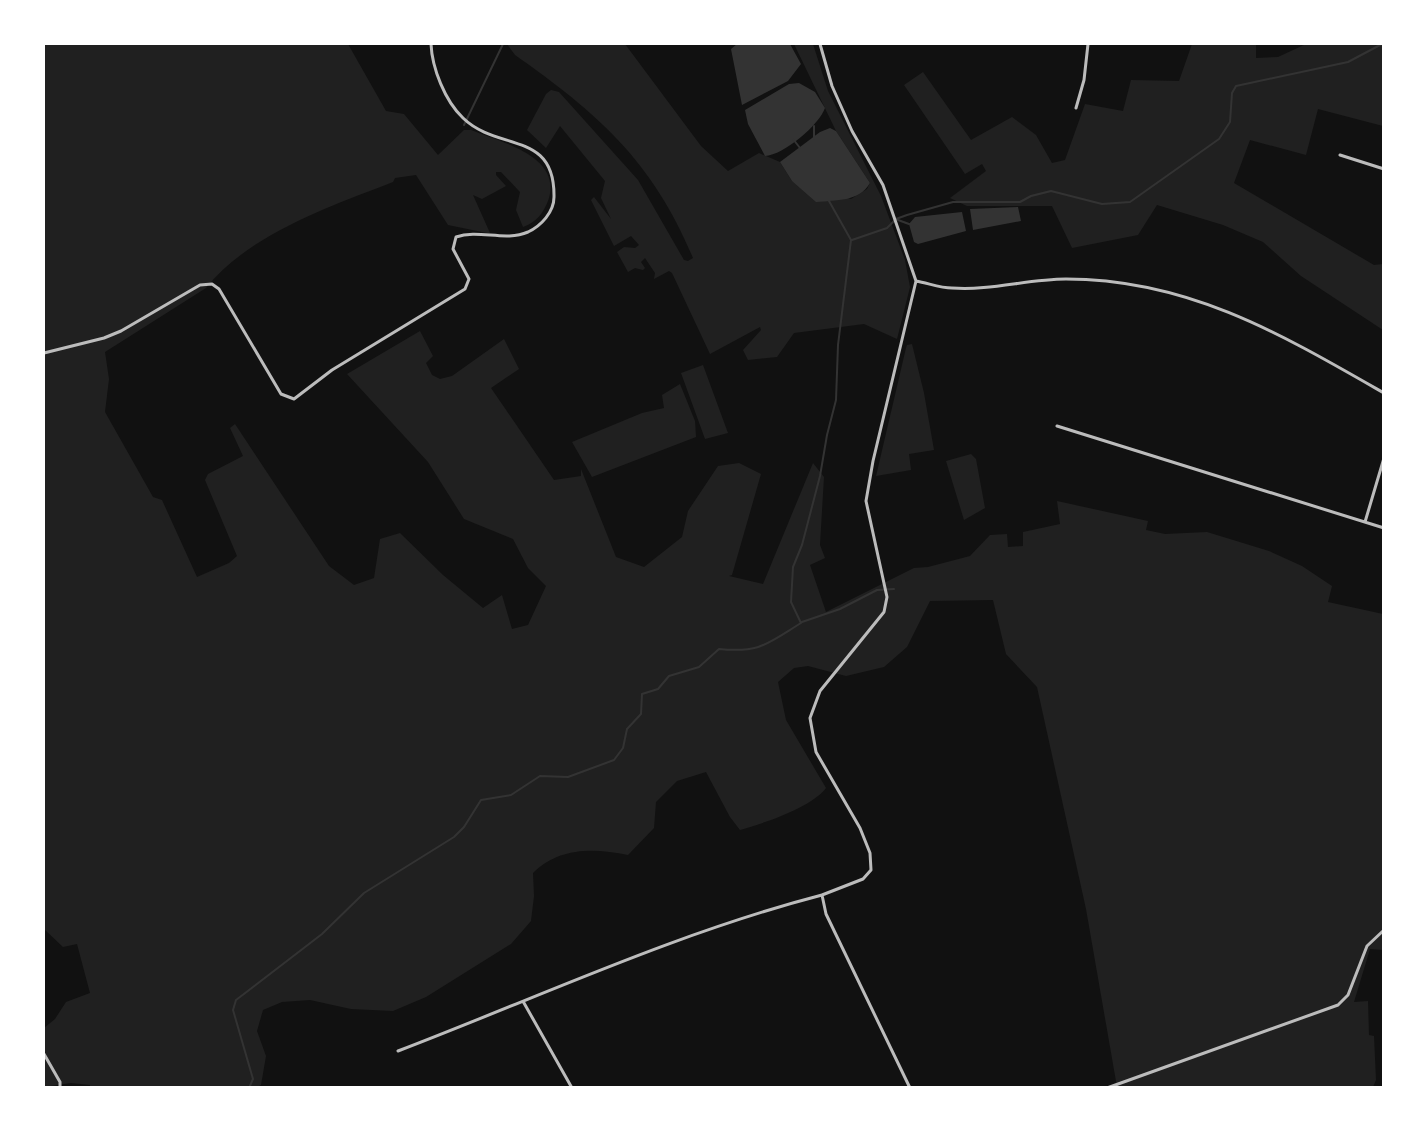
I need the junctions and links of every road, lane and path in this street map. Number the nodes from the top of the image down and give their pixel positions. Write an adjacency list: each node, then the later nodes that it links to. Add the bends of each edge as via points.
1 (431, 44): 8 (street, via 441,82 461,116 479,129 542,156 554,179 550,212 531,231 515,237 456,237 453,249 469,279 465,289 332,370 294,399 281,394 219,289 212,284 200,285 113,335)
2 (820, 44): 7 (street, via 852,131 883,185)
3 (1088, 44): 4 (street)
4 (1076, 108)
5 (1340, 155): 6 (street)
6 (1383, 169)
7 (916, 281): 9 (street, via 951,288 1066,279 1140,285 1246,318); 14 (street, via 866,501 887,597 884,612 820,691 810,718 816,752 860,828 870,853 871,870 863,879)
8 (44, 353)
9 (1383, 393)
10 (1057, 426): 12 (street)
11 (1383, 458): 12 (street)
12 (1365, 522): 13 (street)
13 (1383, 528)
14 (822, 895): 16 (street, via 699,932); 21 (street, via 826,914)
15 (1383, 930): 22 (street, via 1367,946 1348,995 1338,1005)
16 (524, 1003): 17 (street); 20 (street)
17 (398, 1051)
18 (44, 1053): 19 (street)
19 (60, 1088)
20 (572, 1088)
21 (910, 1088)
22 (1107, 1088)

